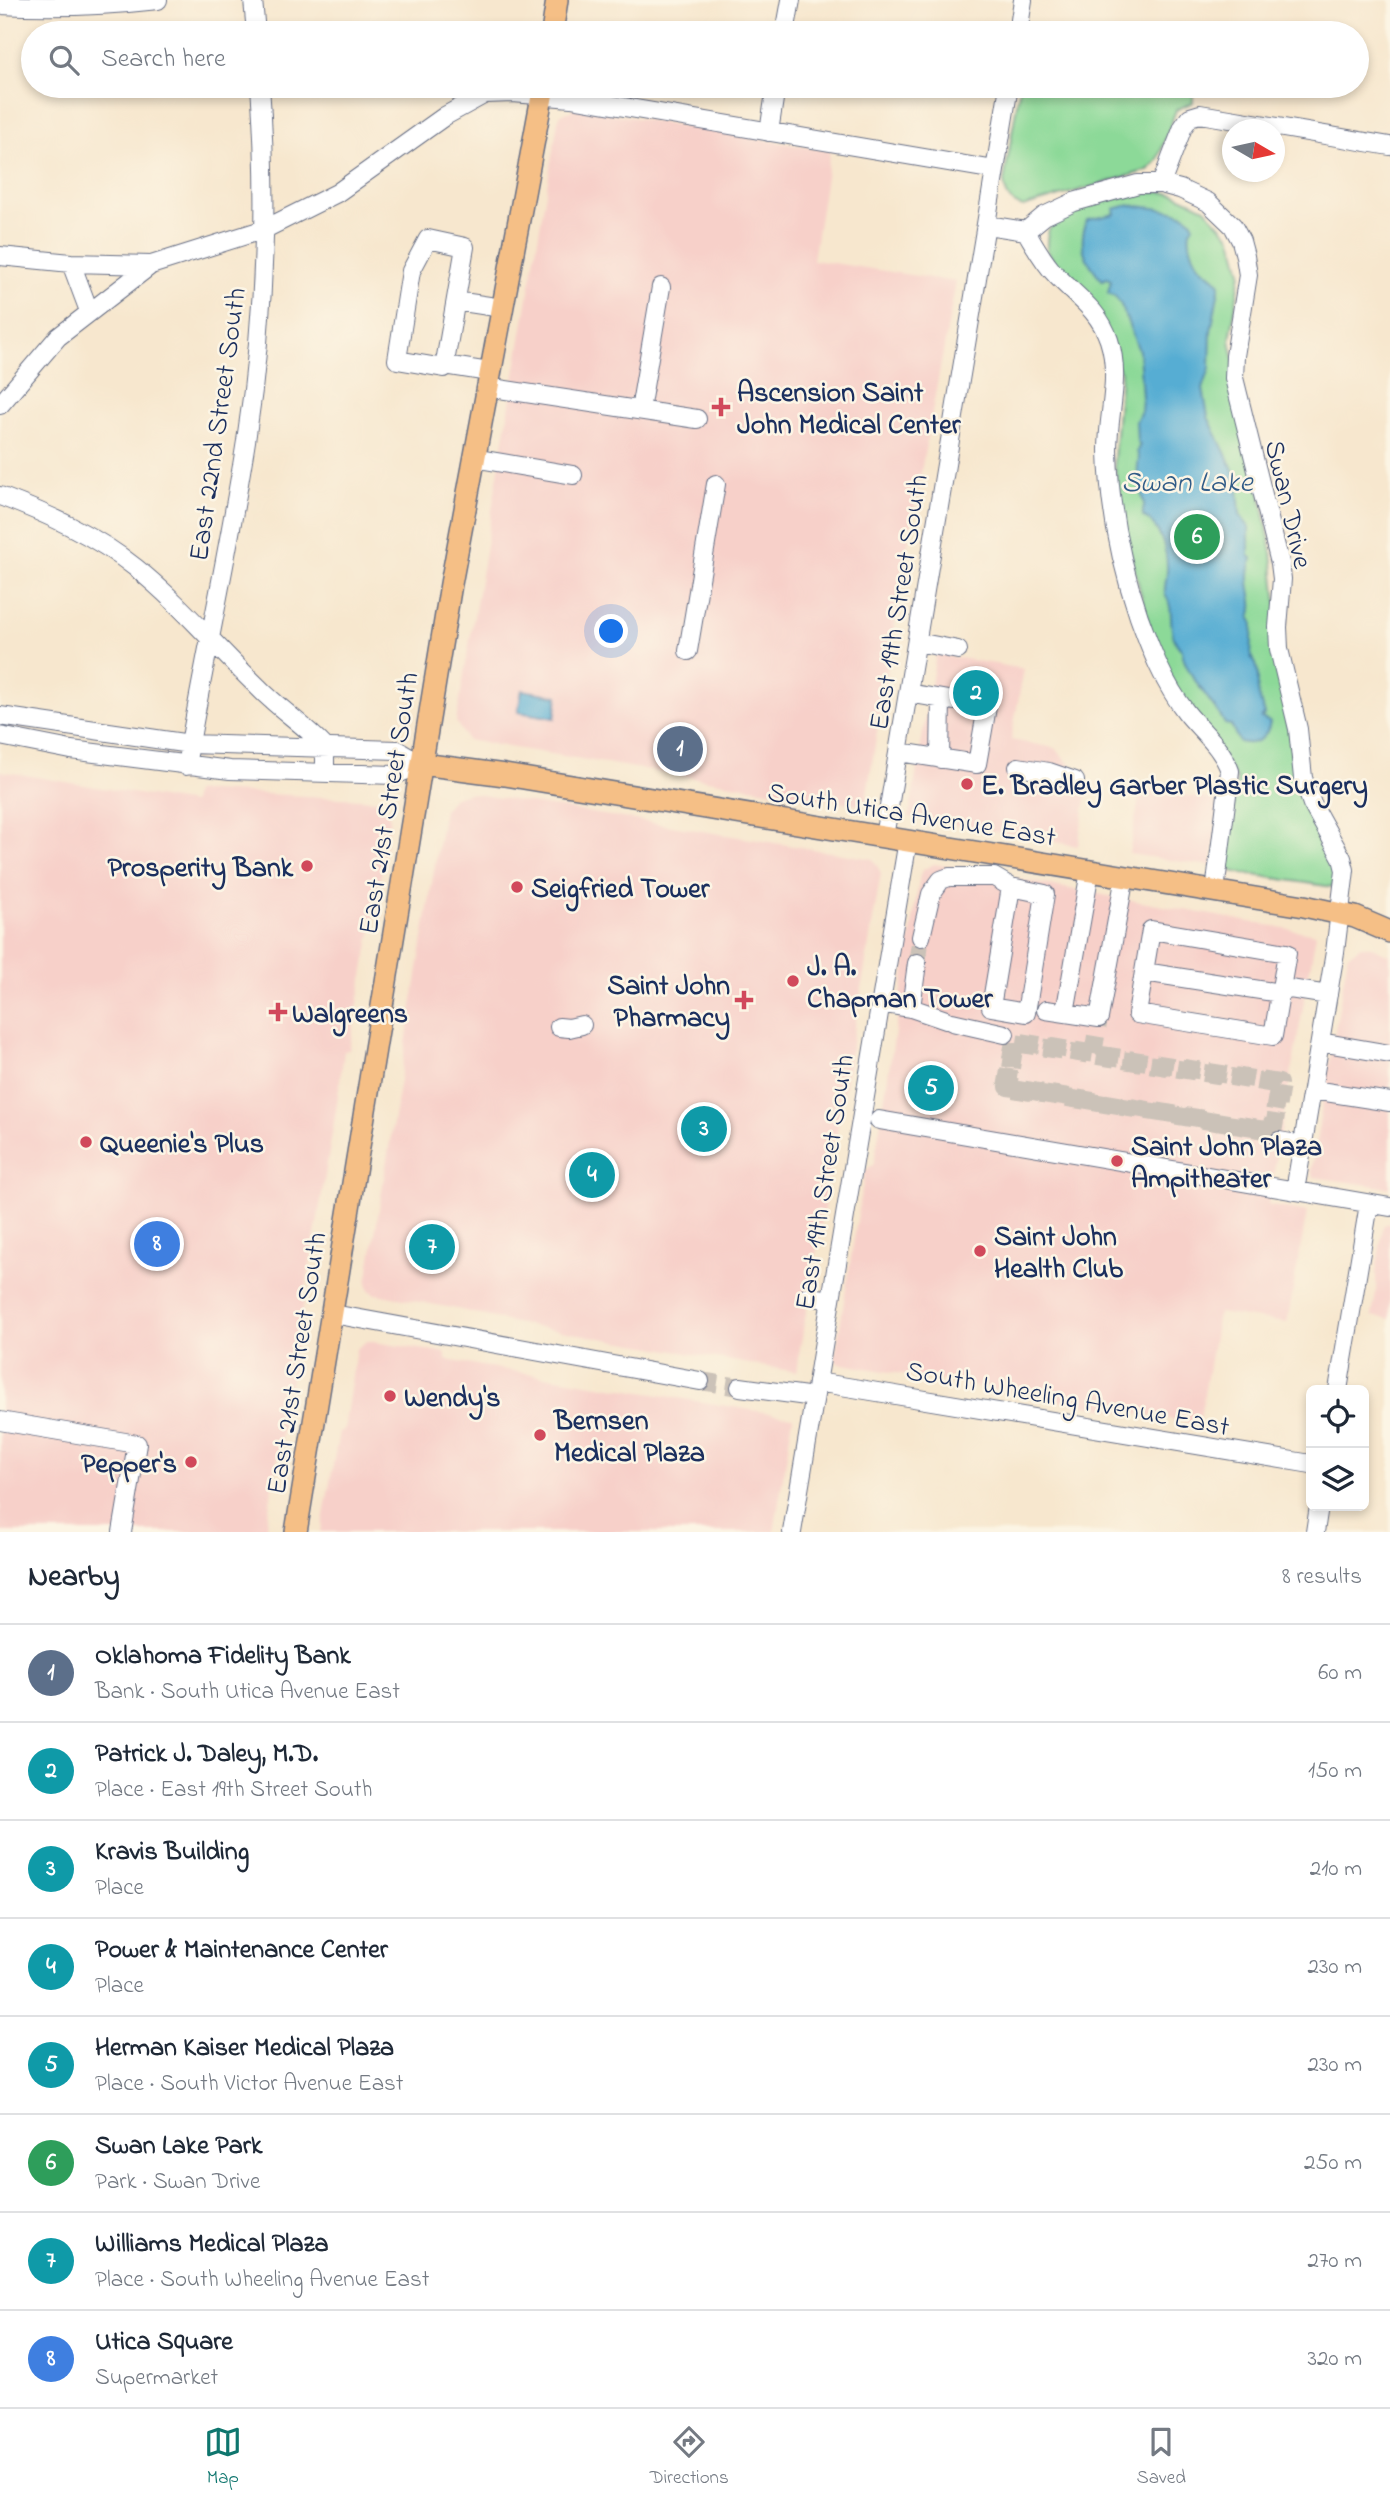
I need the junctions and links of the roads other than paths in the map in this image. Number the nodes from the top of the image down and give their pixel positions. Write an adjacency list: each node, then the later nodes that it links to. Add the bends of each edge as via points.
1 (158, 0): 6 (street, via 91,7)
2 (253, 0): 7 (street)
3 (557, 0): 8 (main road)
4 (791, 0): 9 (street)
5 (1023, 0): 10 (street)
6 (0, 5)
7 (255, 21)
8 (554, 21)
9 (787, 21)
10 (1020, 21)
11 (260, 98): 22 (street, East 22nd Street South)
12 (476, 98): 22 (street, via 337,193)
13 (541, 98): 29 (main road, East 21st Street South)
14 (583, 98): 17 (street)
15 (774, 98): 17 (street)
16 (1007, 98): 19 (street, East 19th Street South)
17 (769, 132): 19 (street)
18 (1390, 146): 20 (street, via 1200,114 1182,127)
19 (995, 170): 21 (street, East 19th Street South)
20 (1161, 184): 23 (street, via 1138,184 1074,202); 63 (street, Swan Drive, via 1196,194 1222,214 1233,226 1245,256 1248,275 1234,378 1280,563 1279,649 1298,730 1303,778 1345,870)
21 (987, 225): 23 (street); 41 (street, East 19th Street South)
22 (265, 229): 26 (street); 40 (street, East 22nd Street South, via 246,440)
23 (1026, 230): 62 (street, via 1055,275 1097,316 1108,338 1115,375 1108,427 1109,480 1138,613 1167,684 1226,759 1230,771)
24 (0, 256): 25 (street)
25 (71, 262): 26 (street); 30 (street)
26 (151, 265): 30 (street)
27 (661, 287): 34 (street)
28 (456, 301): 29 (street); 31 (street); 31 (street, via 465,247 428,239 411,271 397,360)
29 (502, 308): 32 (main road, East 21st Street South)
30 (89, 311): 33 (street, via 58,337)
31 (445, 365): 32 (street)
32 (488, 379): 34 (street); 36 (main road, East 21st Street South)
33 (0, 405)
34 (640, 410): 35 (street)
35 (697, 419)
36 (474, 458): 37 (street); 52 (main road, East 21st Street South)
37 (573, 475)
38 (716, 484): 43 (street)
39 (0, 496): 40 (street, via 104,545 136,568)
40 (211, 641): 48 (street, East 22nd Street South); 49 (street)
41 (916, 642): 42 (street); 44 (street, East 19th Street South)
42 (958, 650)
43 (688, 651)
44 (908, 693): 45 (street); 50 (street, East 19th Street South)
45 (954, 701): 51 (street); 51 (street, via 987,707 977,764)
46 (0, 716): 48 (street, South Utica Avenue East)
47 (0, 736): 53 (street, South Utica Avenue East)
48 (190, 744): 49 (street, South Utica Avenue East); 53 (street, East 22nd Street South)
49 (325, 747): 52 (street, South Utica Avenue East, via 398,750); 55 (street)
50 (899, 752): 51 (street); 57 (street, East 19th Street South)
51 (940, 759)
52 (422, 764): 55 (street, South Utica Avenue East, via 395,775); 57 (main road, South Utica Avenue East); 89 (main road, East 21st Street South)
53 (187, 766): 55 (street, South Utica Avenue East)
54 (1018, 767): 56 (street)
55 (325, 772)
56 (1075, 781)
57 (884, 837): 58 (main road, South Utica Avenue East)
58 (908, 840): 59 (main road, South Utica Avenue East); 70 (street, East 19th Street South)
59 (1090, 871): 60 (main road, South Utica Avenue East); 73 (street)
60 (1125, 876): 62 (main road, South Utica Avenue East); 73 (street, via 1099,1018)
61 (1011, 887): 61 (street, via 1045,894 1026,1013 991,1007); 65 (street, via 994,877 941,880 931,894)
62 (1215, 891): 63 (main road, South Utica Avenue East)
63 (1341, 914): 64 (main road, South Utica Avenue East); 69 (street, Swan Drive)
64 (1390, 932)
65 (921, 937)
66 (917, 963): 71 (street)
67 (1144, 972): 68 (street); 68 (street, via 1151,930 1287,953); 68 (street, via 1137,1014 1273,1036)
68 (1280, 993): 69 (street, via 1290,989)
69 (1327, 1000): 77 (street, Swan Drive)
70 (879, 1003): 71 (street); 88 (street, East 19th Street South)
71 (911, 1008): 76 (street)
72 (1046, 1010): 73 (street)
73 (1065, 1013)
74 (582, 1025): 75 (street)
75 (559, 1027)
76 (1005, 1034)
77 (1320, 1042): 78 (street); 79 (street, Swan Drive)
78 (1390, 1054)
79 (1312, 1090): 80 (street); 83 (street, Swan Drive)
80 (1390, 1102)
81 (879, 1120): 84 (street)
82 (1279, 1141): 83 (street)
83 (1303, 1144): 84 (street, Swan Drive)
84 (1294, 1191): 85 (street)
85 (1369, 1204): 86 (street); 91 (street)
86 (1390, 1207)
87 (808, 1296): 88 (street)
88 (830, 1300): 93 (street, East 19th Street South)
89 (333, 1314): 90 (street); 98 (main road, East 21st Street South)
90 (700, 1381)
91 (1339, 1385)
92 (740, 1387): 93 (street, South Wheeling Avenue East)
93 (816, 1389): 95 (street, South Wheeling Avenue East); 99 (street, East 19th Street South)
94 (0, 1421): 97 (street, via 137,1444)
95 (1306, 1463)
96 (1318, 1511): 100 (street)
97 (122, 1532)
98 (296, 1532)
99 (792, 1532)
100 (1315, 1532)

